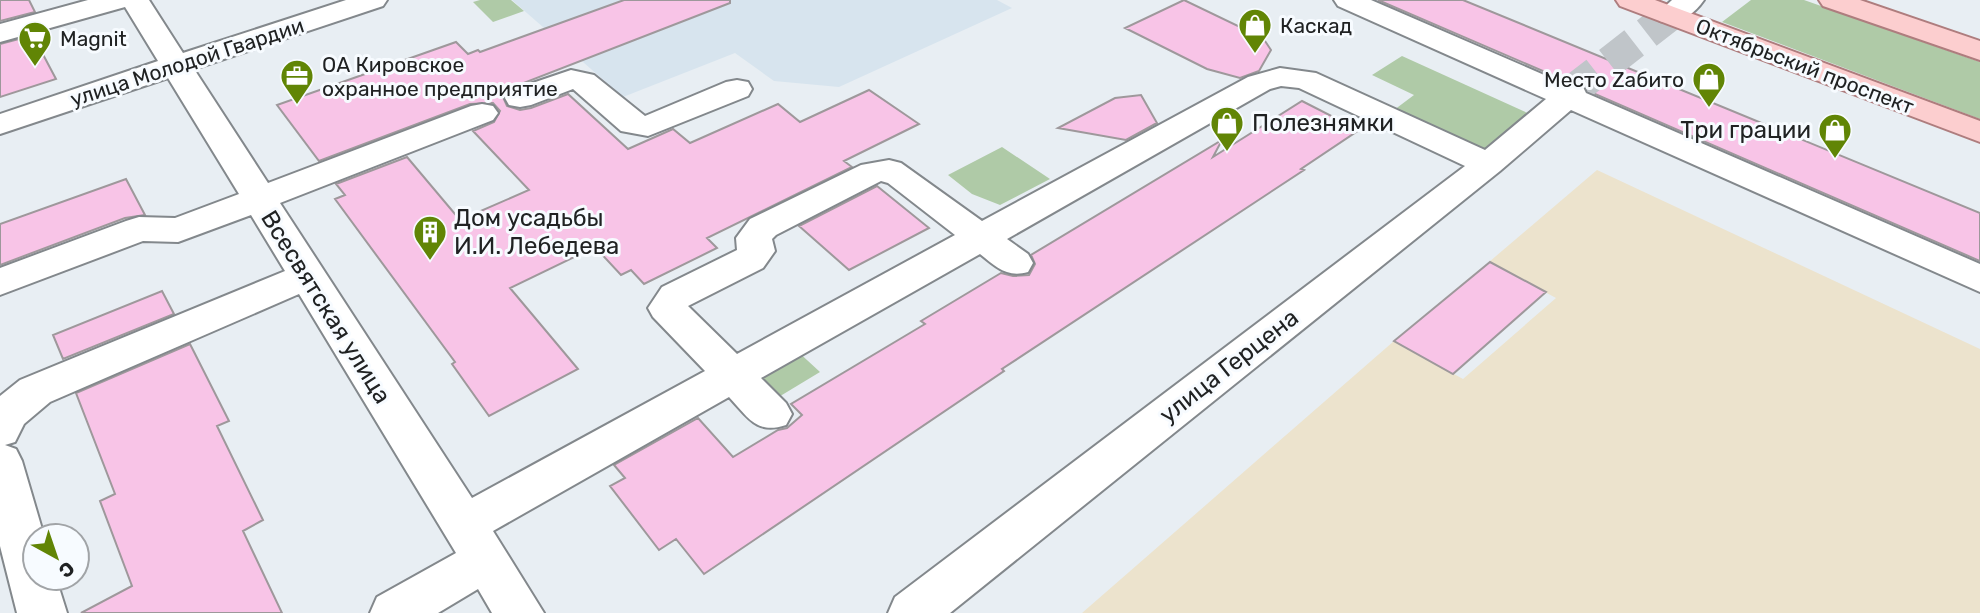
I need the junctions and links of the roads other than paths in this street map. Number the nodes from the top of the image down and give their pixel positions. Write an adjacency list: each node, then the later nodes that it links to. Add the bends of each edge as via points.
1 (120, 0): 8 (street)
2 (135, 0): 10 (street, Всесвятская улица)
3 (373, 0): 10 (street, улица Молодой Гвардии)
4 (1348, 0): 13 (street)
5 (1630, 0): 7 (main road, Октябрьский проспект)
6 (1833, 0): 9 (main road)
7 (1680, 8): 16 (main road, Октябрьский проспект)
8 (0, 33)
9 (1980, 51)
10 (175, 66): 15 (street, улица Молодой Гвардии); 18 (street, Всесвятская улица)
11 (737, 89): 12 (street, via 648,126 632,124 583,81 570,79)
12 (520, 99)
13 (1560, 102): 17 (street, улица Герцена); 22 (street)
14 (482, 113): 18 (street)
15 (0, 124)
16 (1980, 132)
17 (1488, 164): 19 (street, via 1305,79 1280,77 1259,83); 32 (street, улица Герцена)
18 (259, 199): 21 (street, Всесвятская улица); 23 (street, via 178,230 139,229)
19 (982, 237): 20 (street); 24 (street); 24 (street, via 888,170 873,172 763,227 754,237 757,251 750,259 675,296 667,308)
20 (1016, 263)
21 (307, 276): 26 (street, via 35,391 6,415); 28 (street, Всесвятская улица)
22 (1980, 279)
23 (0, 282)
24 (732, 376): 25 (street); 28 (street)
25 (771, 414)
26 (0, 430)
27 (0, 461): 29 (street)
28 (474, 542): 30 (street); 31 (street, Всесвятская улица)
29 (42, 613)
30 (395, 613)
31 (519, 613)
32 (913, 613)

